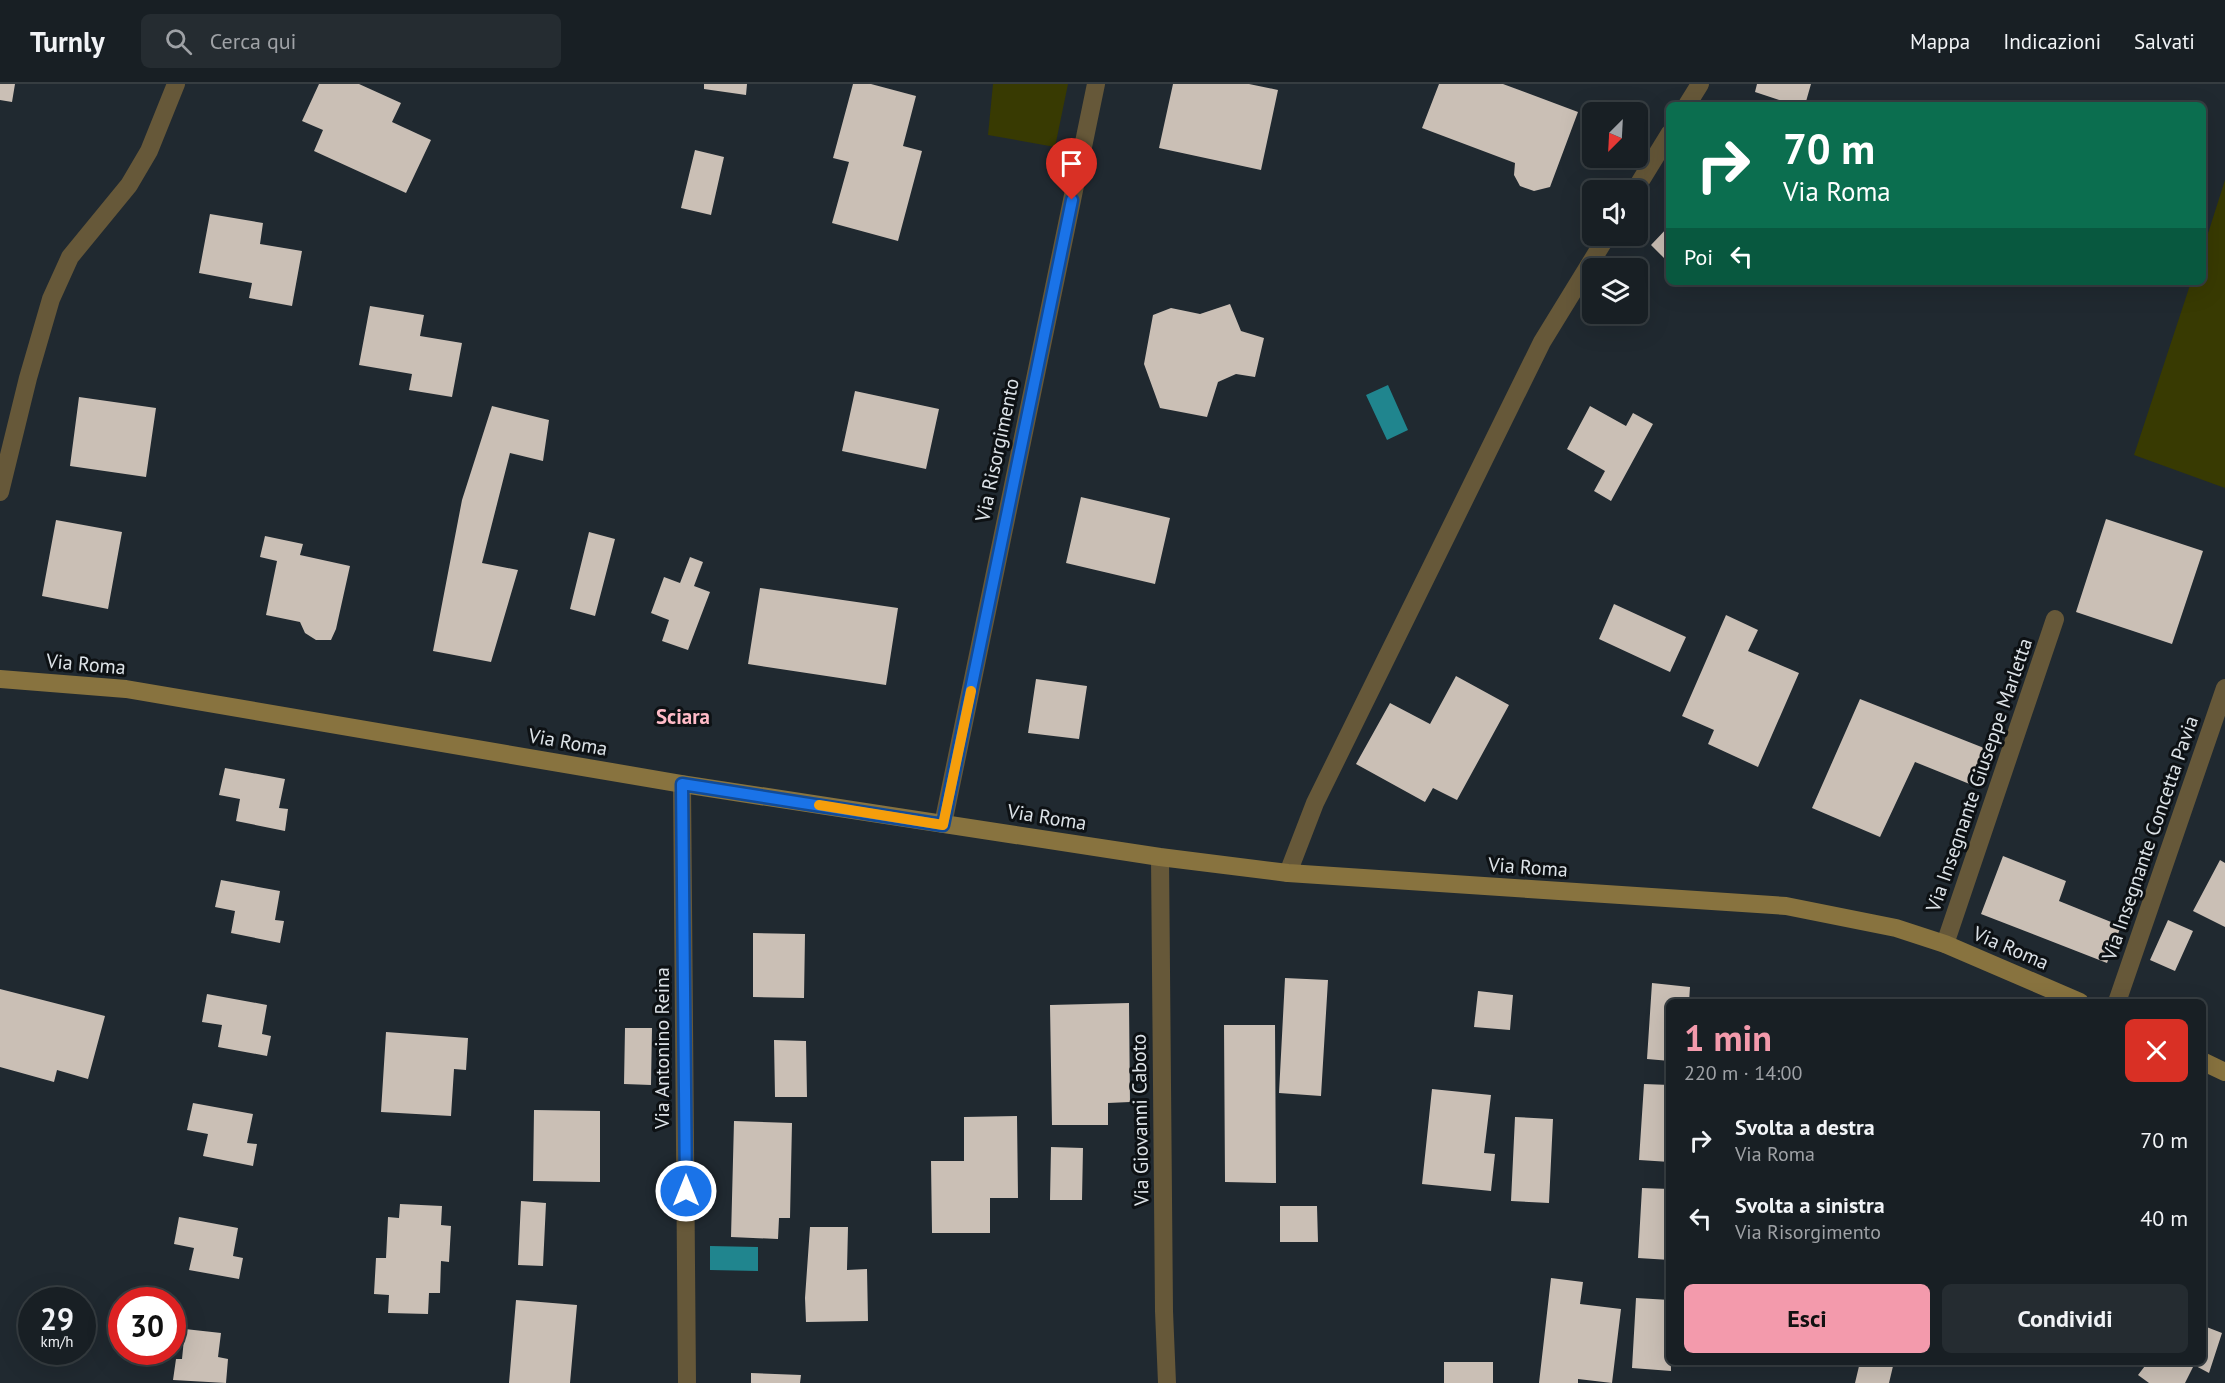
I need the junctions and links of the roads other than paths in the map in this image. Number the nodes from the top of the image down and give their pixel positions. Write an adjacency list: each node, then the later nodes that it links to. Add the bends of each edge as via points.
1 (176, 84): 8 (street, via 149,151 129,185 70,257 51,299)
2 (1096, 84): 13 (street, Via Risorgimento)
3 (1700, 84): 4 (street)
4 (1689, 102)
5 (1666, 140): 6 (street)
6 (1641, 180)
7 (1601, 246): 15 (street, via 1542,342 1315,803)
8 (0, 492)
9 (2055, 619): 16 (street, Via Insegnante Giuseppe Marletta)
10 (0, 679): 12 (main road, Via Roma, via 126,689)
11 (2225, 688): 18 (street, Via Insegnante Concetta Pavia)
12 (682, 784): 13 (main road, Via Roma); 21 (street, Via Antonino Reina)
13 (943, 825): 14 (main road, Via Roma)
14 (1160, 857): 15 (main road, Via Roma); 22 (street, Via Giovanni Caboto)
15 (1288, 873): 16 (main road, Via Roma, via 1786,906 1896,928)
16 (1945, 944): 17 (main road, Via Roma)
17 (2073, 999)
18 (2118, 999)
19 (2206, 1063): 20 (main road)
20 (2225, 1072)
21 (687, 1383)
22 (1167, 1383)

